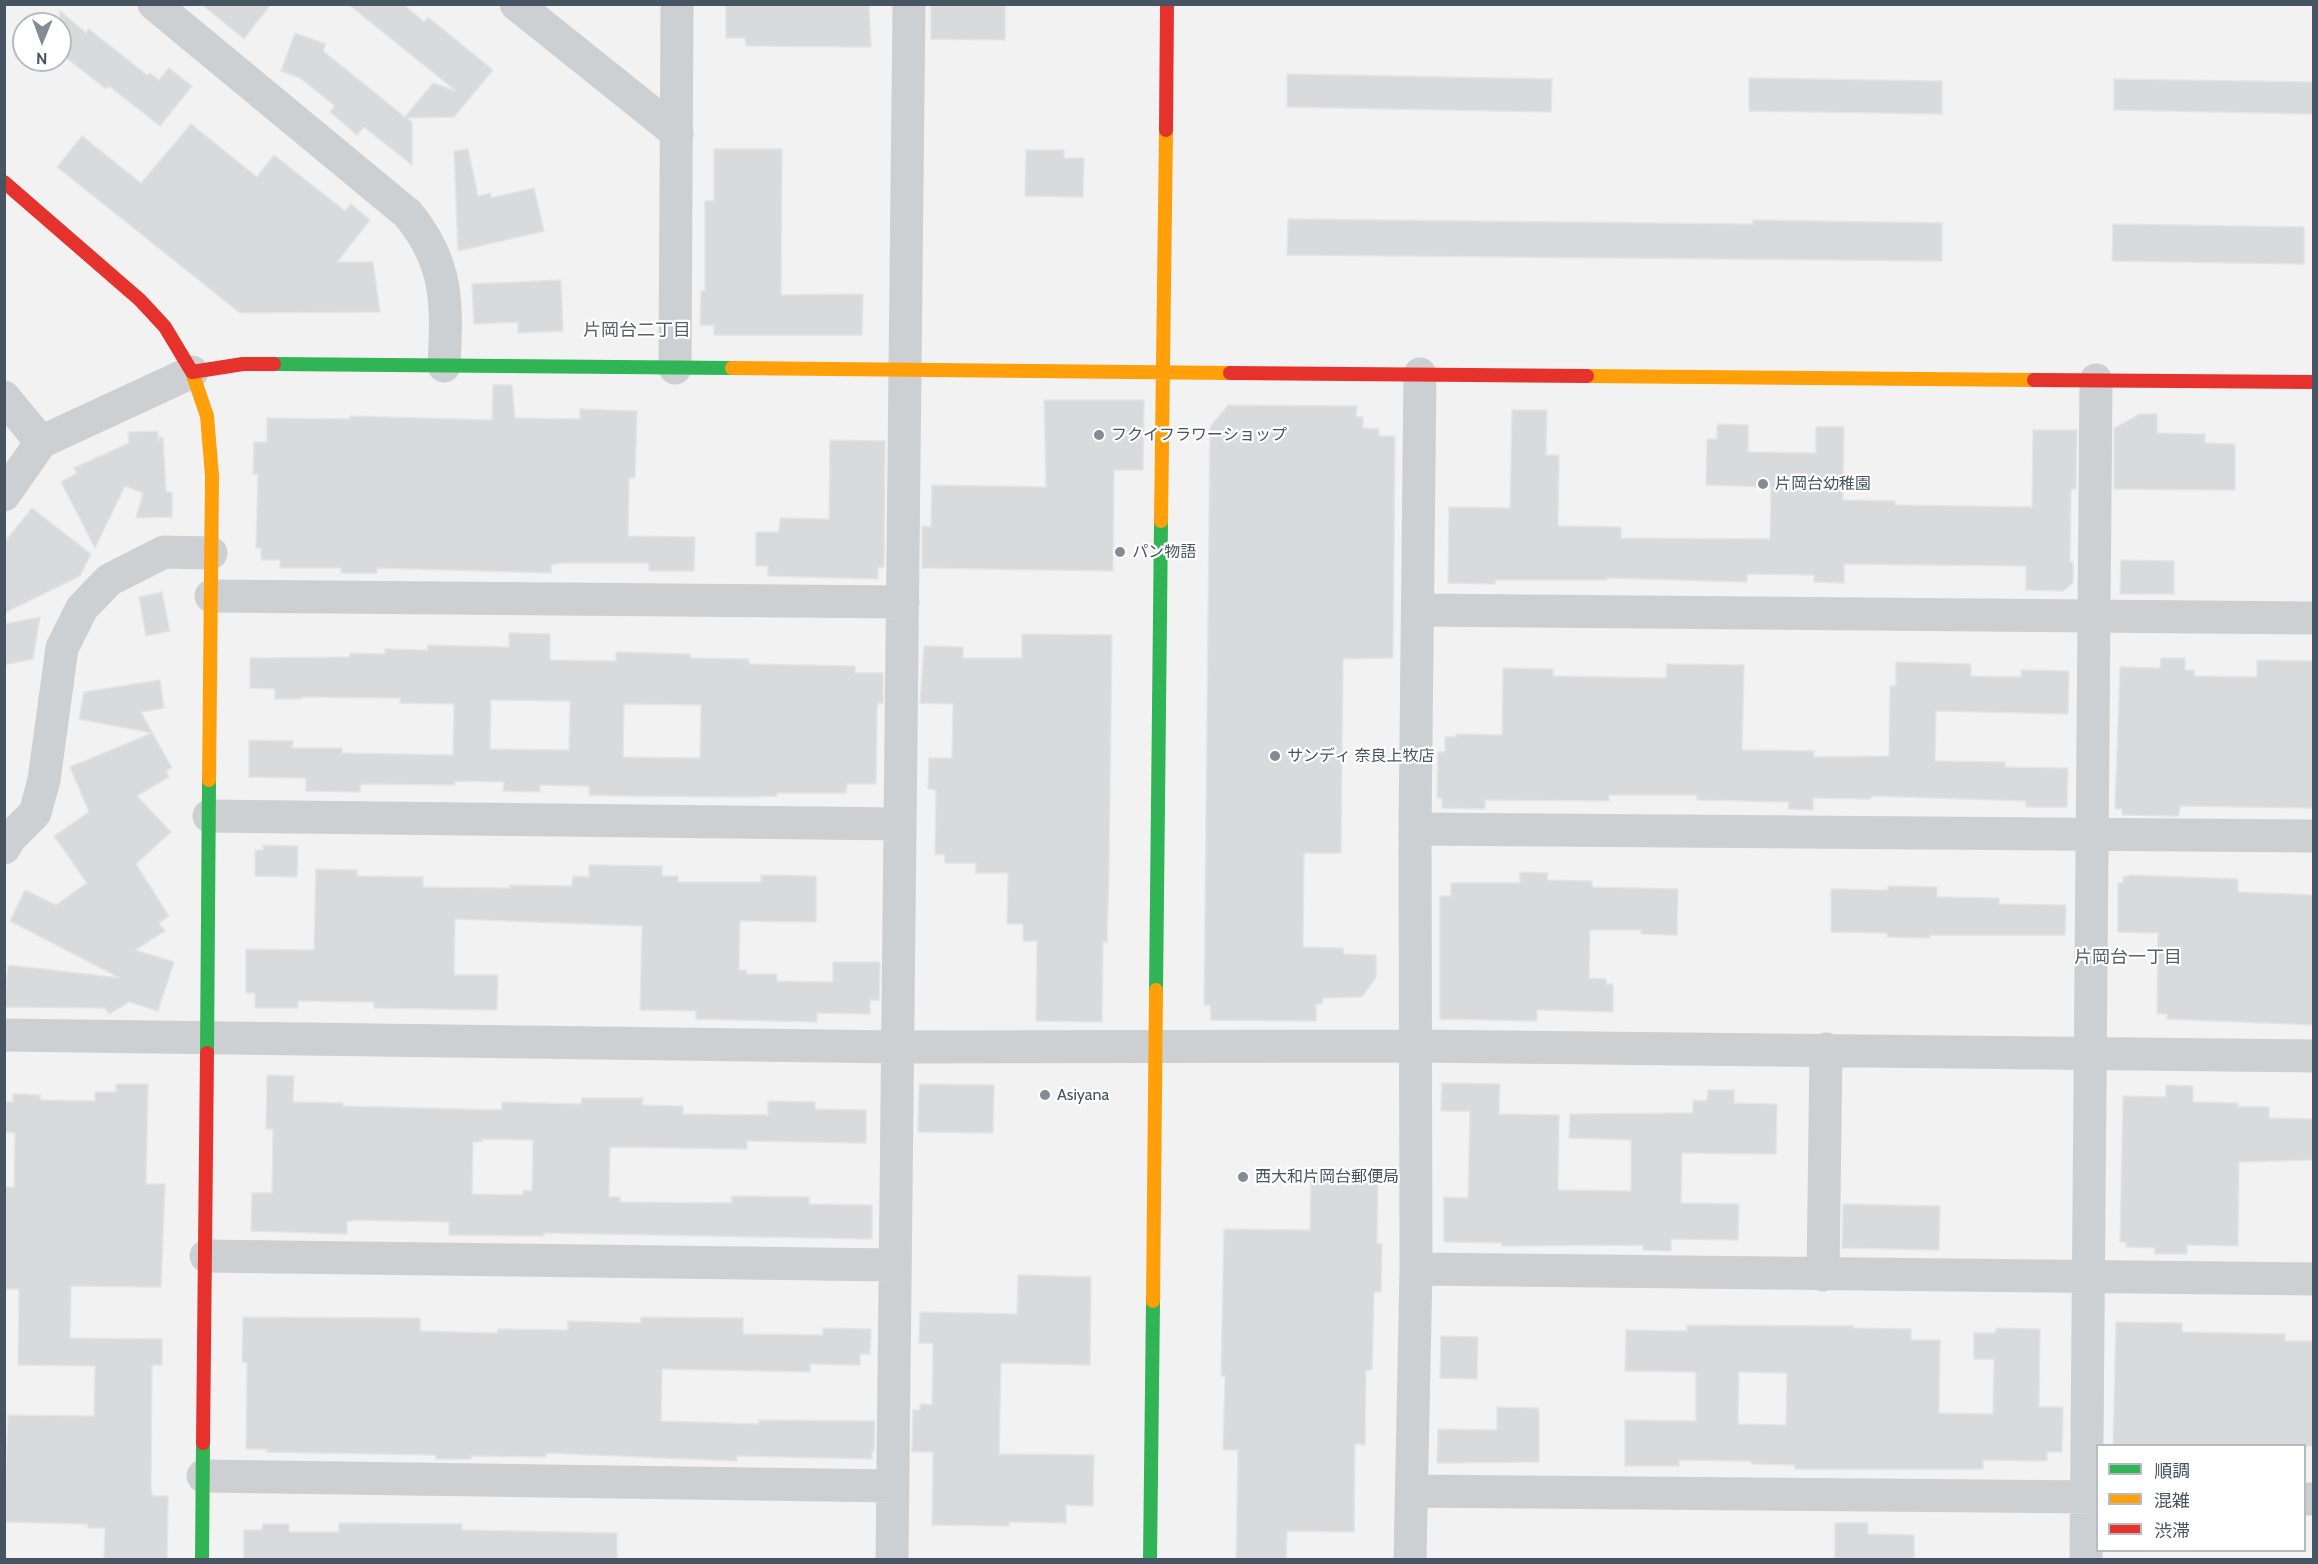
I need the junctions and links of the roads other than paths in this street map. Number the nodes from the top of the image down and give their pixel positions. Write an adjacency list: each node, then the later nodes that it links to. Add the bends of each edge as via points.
1 (154, 4): 8 (street, via 393,199 415,222 433,250 445,291)
2 (516, 4): 6 (street)
3 (677, 4): 6 (street)
4 (909, 4): 10 (street)
5 (1167, 4): 11 (street)
6 (677, 133): 9 (street)
7 (4, 182): 12 (street, via 140,300 165,327)
8 (444, 366): 9 (street); 12 (street, via 243,364)
9 (675, 368): 10 (street)
10 (905, 368): 11 (street); 21 (street)
11 (1162, 371): 13 (street); 33 (street)
12 (192, 372): 17 (street); 19 (street, via 207,416 212,450)
13 (1420, 374): 14 (street); 22 (street)
14 (2096, 380): 15 (street); 23 (street)
15 (2313, 382)
16 (4, 397): 17 (street)
17 (41, 442): 18 (street)
18 (4, 495)
19 (212, 553): 20 (street); 30 (street, via 164,552 110,580 82,609 62,648 44,780 35,813)
20 (211, 596): 21 (street); 25 (street)
21 (903, 602): 26 (street)
22 (1418, 610): 23 (street); 27 (street)
23 (2093, 615): 24 (street); 28 (street)
24 (2313, 618)
25 (209, 816): 26 (street); 32 (street)
26 (900, 824): 35 (street)
27 (1415, 829): 28 (street); 34 (street)
28 (2090, 835): 29 (street); 37 (street)
29 (2313, 836)
30 (4, 849)
31 (4, 1035): 32 (street)
32 (206, 1036): 35 (street); 39 (street)
33 (1157, 1046): 34 (street); 35 (street); 51 (street)
34 (1415, 1046): 36 (street); 41 (street)
35 (898, 1047): 40 (street)
36 (1826, 1050): 37 (street); 42 (street)
37 (2089, 1052): 38 (street); 43 (street)
38 (2313, 1056)
39 (206, 1256): 40 (street); 45 (street)
40 (895, 1265): 46 (street)
41 (1416, 1269): 42 (street); 47 (street)
42 (1823, 1275): 43 (street)
43 (2088, 1276): 44 (street); 48 (street)
44 (2313, 1279)
45 (203, 1476): 46 (street); 49 (street)
46 (893, 1486): 50 (street)
47 (1412, 1491): 48 (street); 52 (street)
48 (2092, 1496): 53 (street)
49 (202, 1560)
50 (892, 1560)
51 (1150, 1560)
52 (1410, 1560)
53 (2086, 1560)

